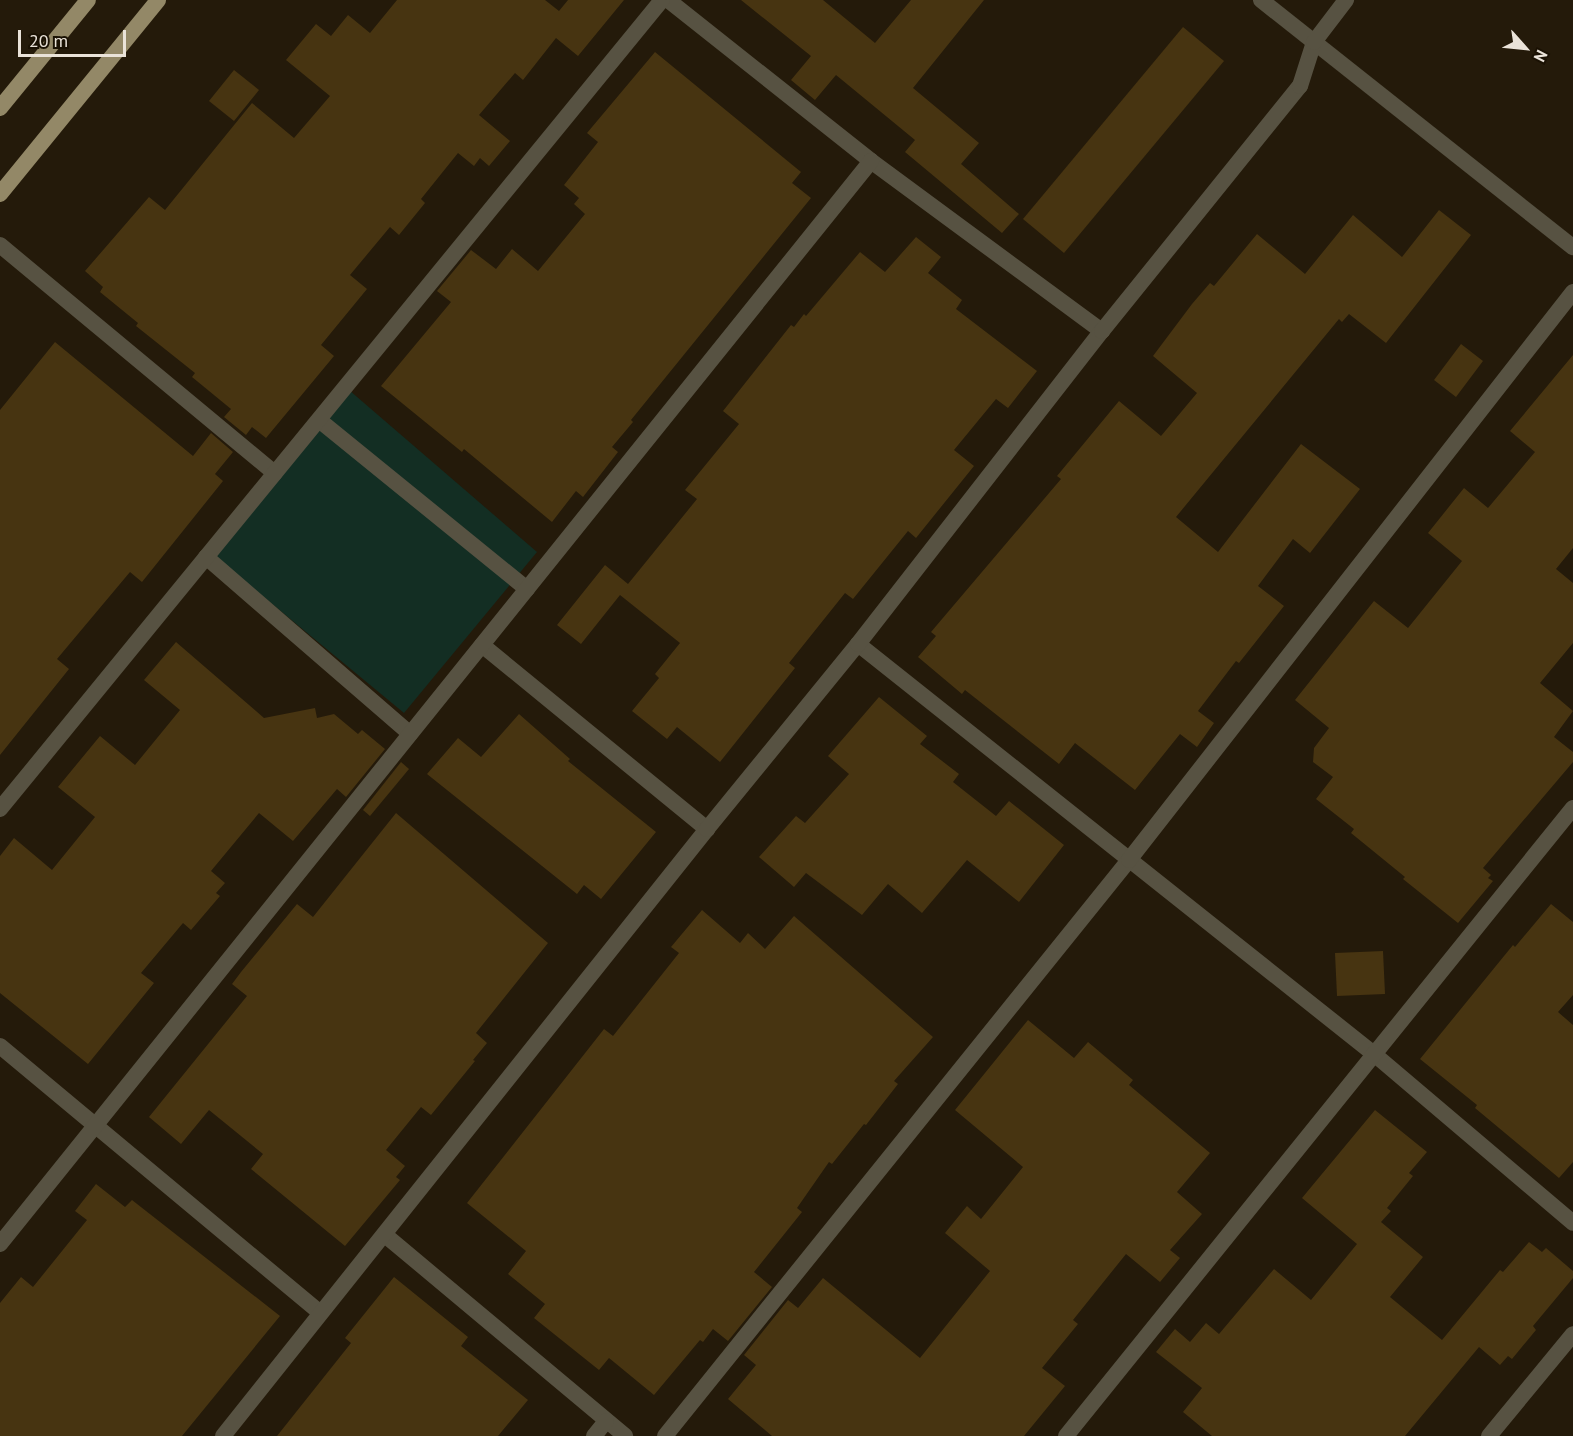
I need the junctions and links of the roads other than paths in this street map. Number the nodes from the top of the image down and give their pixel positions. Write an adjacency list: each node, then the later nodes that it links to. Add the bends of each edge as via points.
1 (88, 0): 8 (main road)
2 (158, 0): 10 (main road)
3 (662, 0): 15 (street)
4 (668, 0): 9 (street)
5 (1261, 0): 7 (street)
6 (1346, 0): 7 (street)
7 (1314, 42): 12 (street); 14 (street, via 1300,86)
8 (0, 108)
9 (871, 161): 14 (street); 18 (street)
10 (0, 194)
11 (0, 245): 16 (street)
12 (1573, 247)
13 (1573, 292): 25 (street)
14 (1101, 331): 19 (street)
15 (319, 420): 16 (street); 18 (street)
16 (275, 473): 17 (street)
17 (206, 557): 21 (street); 23 (street)
18 (526, 589): 20 (street)
19 (858, 644): 24 (street); 25 (street)
20 (482, 645): 21 (street); 24 (street)
21 (410, 734): 28 (street)
22 (1573, 808): 27 (street)
23 (0, 809)
24 (706, 829): 30 (street)
25 (1129, 860): 27 (street); 38 (street)
26 (0, 1046): 28 (street)
27 (1374, 1054): 29 (street); 39 (street)
28 (94, 1126): 31 (street); 32 (street)
29 (1573, 1223)
30 (385, 1235): 32 (street); 34 (street)
31 (0, 1244)
32 (320, 1313): 35 (street)
33 (1573, 1334): 40 (street)
34 (606, 1421): 36 (street); 37 (street)
35 (223, 1436)
36 (594, 1436)
37 (625, 1436)
38 (665, 1436)
39 (1066, 1436)
40 (1490, 1436)

